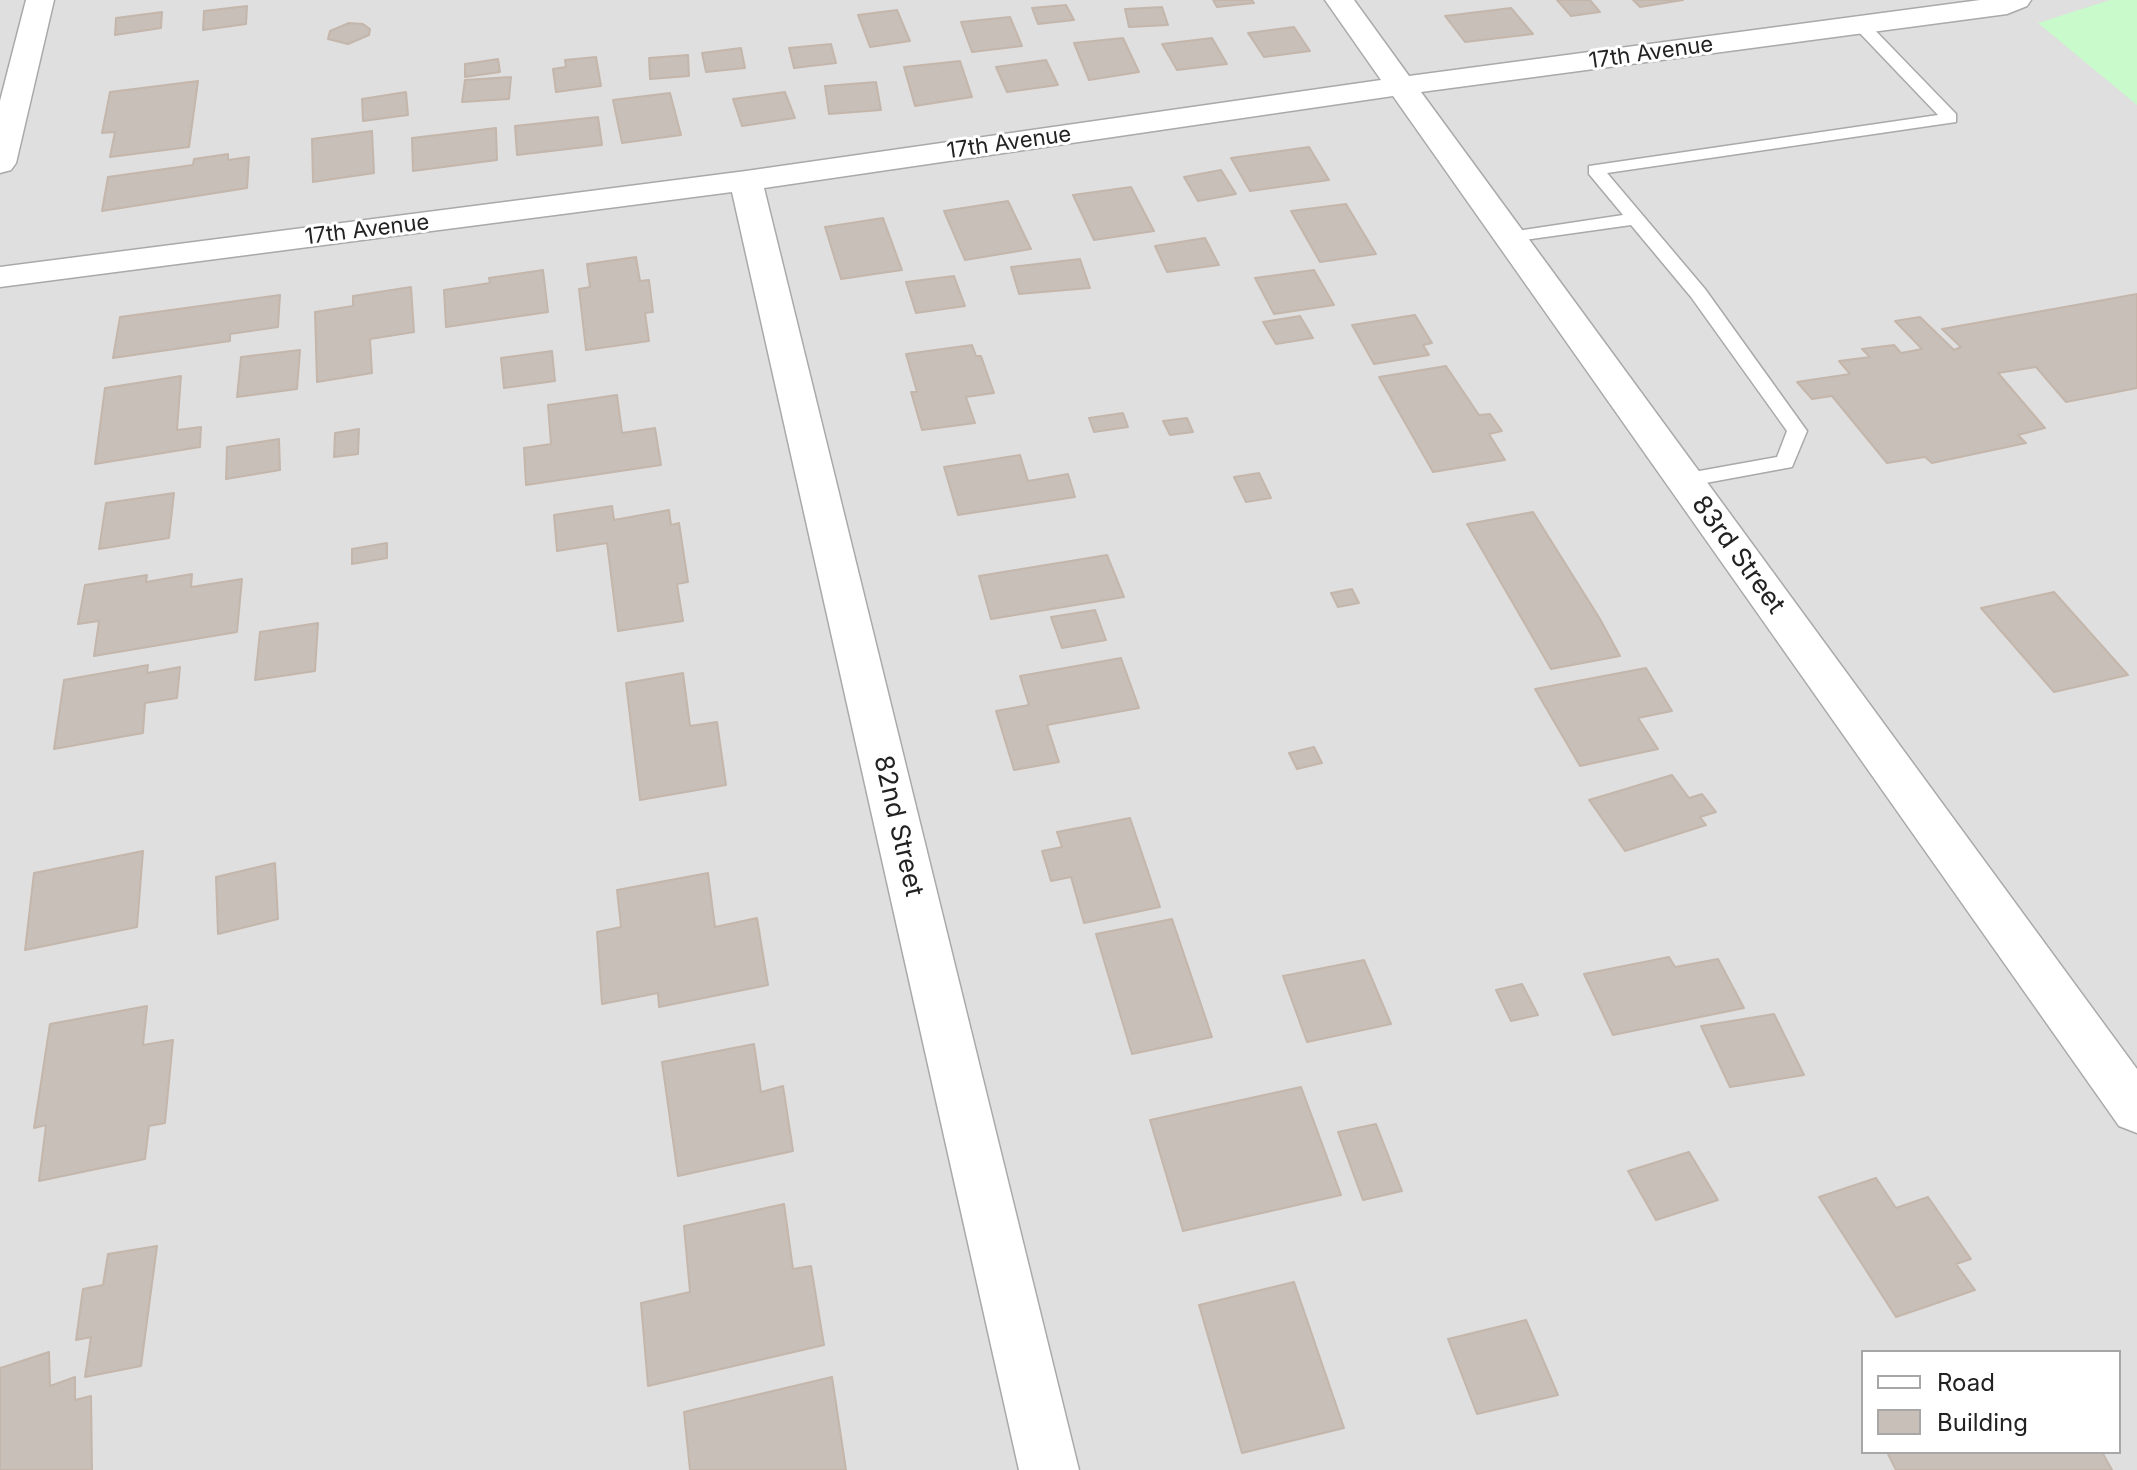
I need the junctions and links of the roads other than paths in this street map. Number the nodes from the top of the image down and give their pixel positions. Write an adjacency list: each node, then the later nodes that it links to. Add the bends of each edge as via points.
1 (40, 0): 6 (street)
2 (1339, 0): 5 (street, 83rd Street)
3 (2017, 0): 4 (street, 17th Avenue)
4 (1861, 25): 5 (street, 17th Avenue); 8 (lane, via 1950,118 1595,170)
5 (1401, 86): 7 (street, 17th Avenue); 9 (street, 83rd Street)
6 (0, 163)
7 (746, 181): 10 (street, 17th Avenue); 13 (street, 82nd Street)
8 (1636, 219): 9 (lane); 11 (lane, via 1698,293 1797,431 1785,462)
9 (1510, 237): 11 (street, 83rd Street)
10 (0, 277)
11 (1684, 480): 12 (street, 83rd Street)
12 (2137, 1110)
13 (1049, 1470)

